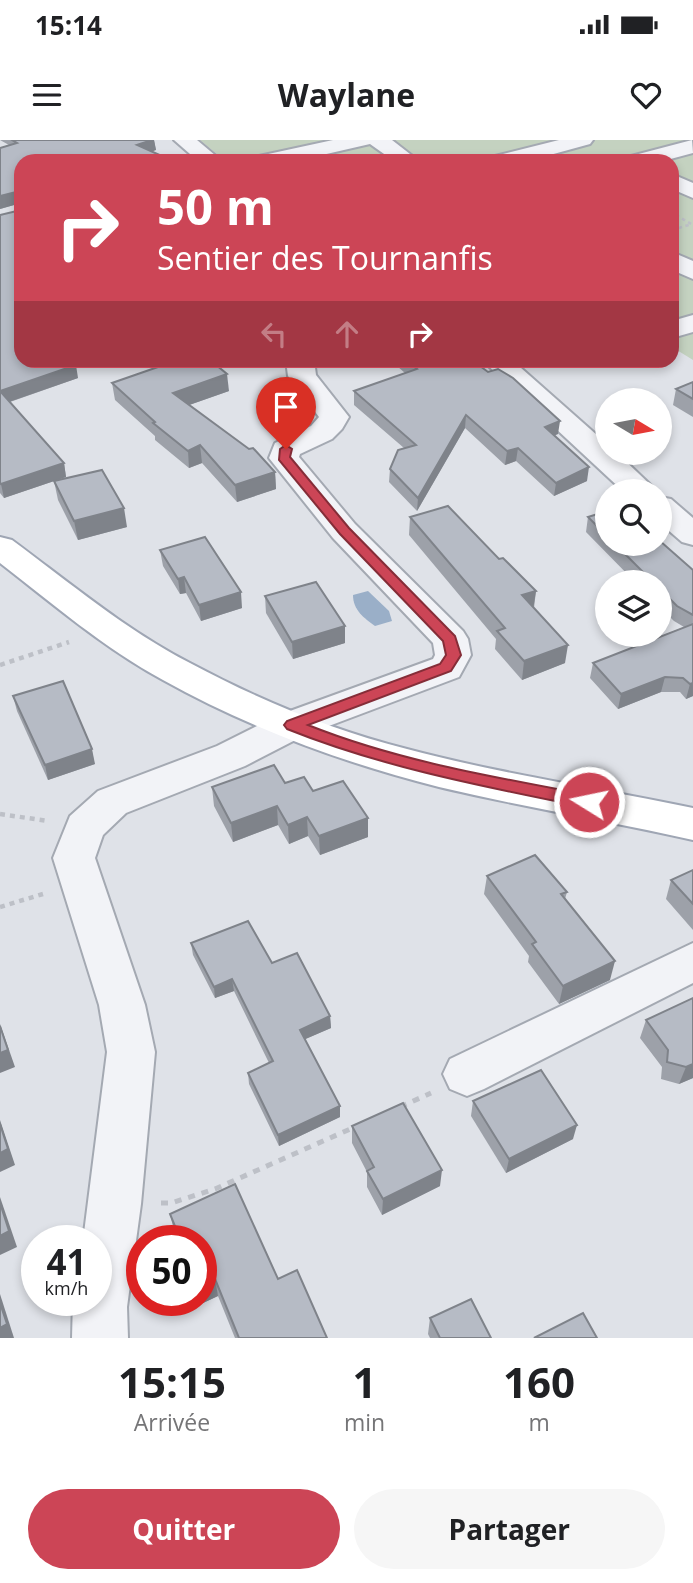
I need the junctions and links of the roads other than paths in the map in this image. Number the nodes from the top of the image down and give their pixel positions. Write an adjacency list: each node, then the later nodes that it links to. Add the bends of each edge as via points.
1 (362, 140): 7 (street)
2 (687, 140): 5 (street)
3 (593, 142): 8 (street)
4 (383, 144): 6 (street)
5 (693, 144): 9 (street)
6 (410, 152)
7 (299, 154)
8 (536, 154)
9 (652, 154)
10 (301, 368): 16 (street, via 302,376 334,416 333,423 286,449 284,457 344,531 450,639 453,655 446,668)
11 (504, 368): 12 (street)
12 (628, 479)
13 (672, 517): 14 (street)
14 (693, 535)
15 (0, 547): 16 (main road, via 109,629 177,672)
16 (292, 725): 17 (main road, via 439,772); 22 (street, via 231,756 111,802 85,827 74,858 122,1005 131,1052 99,1307)
17 (608, 805): 18 (main road); 19 (main road)
18 (693, 805)
19 (693, 824)
20 (693, 962): 21 (street)
21 (451, 1083)
22 (100, 1338)

